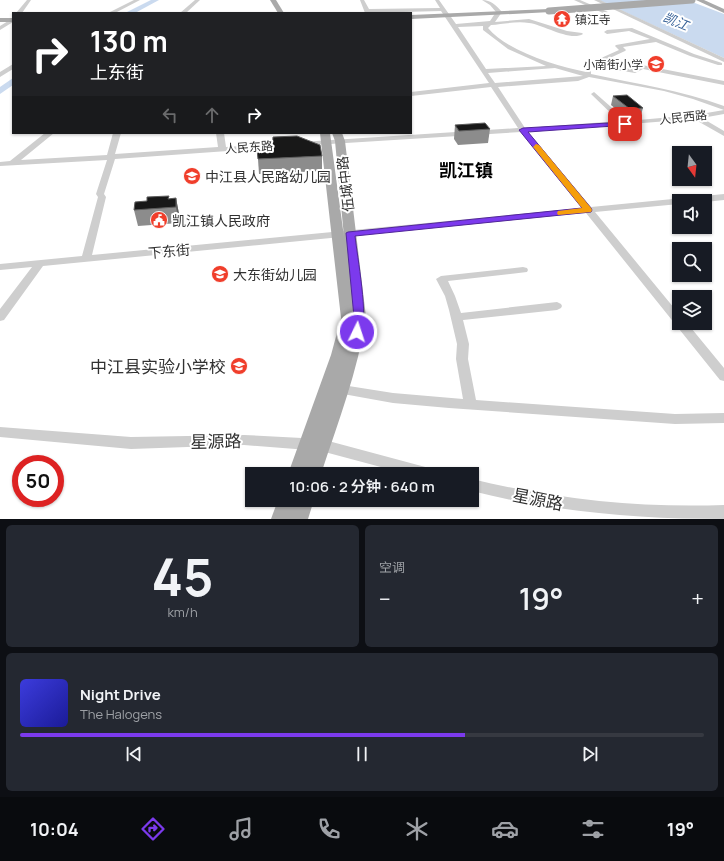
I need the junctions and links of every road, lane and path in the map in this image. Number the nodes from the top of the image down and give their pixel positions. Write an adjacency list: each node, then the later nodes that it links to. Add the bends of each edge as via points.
1 (29, 0): 19 (street)
2 (138, 0): 20 (street)
3 (198, 0): 21 (street)
4 (268, 0): 22 (main road)
5 (273, 0): 23 (main road)
6 (362, 0): 24 (street)
7 (437, 0): 27 (street)
8 (484, 0): 28 (street, via 498,9)
9 (576, 0): 15 (street)
10 (596, 0): 39 (street)
11 (674, 0): 17 (main road, bridge)
12 (692, 0): 17 (main road, bridge)
13 (699, 0): 16 (main road)
14 (705, 0): 16 (main road)
15 (588, 5): 18 (street); 25 (main road, via 545,8)
16 (724, 10)
17 (548, 11): 25 (main road)
18 (602, 11): 25 (main road)
19 (19, 12)
20 (113, 12)
21 (184, 12)
22 (275, 12)
23 (280, 12)
24 (368, 12)
25 (536, 12): 28 (main road)
26 (412, 13): 27 (street)
27 (445, 13): 28 (main road); 29 (main road); 34 (street)
28 (498, 13): 33 (street)
29 (412, 16)
30 (0, 20): 31 (main road)
31 (12, 20)
32 (12, 21): 35 (street)
33 (488, 24): 34 (street); 37 (street, via 529,21 566,33); 43 (street, via 485,29 513,51)
34 (455, 26): 44 (street)
35 (0, 28)
36 (607, 32): 38 (street, via 630,29)
37 (580, 34)
38 (658, 40): 40 (street, via 618,46 623,50); 41 (street)
39 (724, 60)
40 (592, 64): 46 (street, via 588,67 589,72); 47 (street, via 635,71 642,67)
41 (724, 65)
42 (12, 67): 45 (street)
43 (559, 67): 44 (street); 46 (street)
44 (484, 71): 48 (street)
45 (0, 75)
46 (586, 75): 48 (street, via 578,80); 51 (street, via 656,87)
47 (724, 83)
48 (493, 85): 49 (street); 55 (street)
49 (412, 94)
50 (594, 94): 54 (street)
51 (724, 108)
52 (724, 112): 53 (street, 人民西路)
53 (695, 117): 54 (street, 人民西路); 59 (street)
54 (625, 124): 55 (street, 人民西路)
55 (523, 130): 60 (street, 人民东路); 69 (street)
56 (49, 134): 64 (street)
57 (117, 134): 62 (street)
58 (220, 134): 61 (street)
59 (724, 134)
60 (332, 137): 61 (street, 人民东路); 70 (main road, 伍城中路)
61 (222, 149): 62 (street, 人民东路)
62 (110, 156): 64 (street, 人民东路); 71 (street)
63 (0, 164): 64 (street, 人民东路)
64 (11, 164): 65 (street)
65 (0, 171)
66 (724, 197): 67 (street)
67 (712, 198)
68 (672, 203): 69 (street, 下东街)
69 (588, 210): 70 (street, 下东街); 76 (street)
70 (344, 234): 71 (street, 下东街); 81 (main road, 伍城中路, via 348,318); 82 (main road, 伍城中路, via 359,317)
71 (86, 258): 72 (street, 下东街)
72 (40, 263): 73 (street, 下东街); 77 (street)
73 (0, 267)
74 (523, 270): 78 (street, via 441,279)
75 (557, 306): 78 (street)
76 (672, 312)
77 (0, 317)
78 (457, 317): 83 (street)
79 (686, 330): 80 (street)
80 (724, 377)
81 (328, 388): 82 (street); 86 (main road, 伍城中路)
82 (342, 390): 83 (street, via 393,398); 86 (main road, 伍城中路)
83 (470, 404): 84 (street, via 675,419)
84 (724, 418)
85 (0, 432): 86 (street, 星源路, via 131,443 244,440)
86 (315, 445): 87 (main road); 88 (main road); 89 (street, 星源路)
87 (301, 467)
88 (313, 467)
89 (401, 467)
90 (479, 486): 93 (street, 星源路, via 585,508 696,514)
91 (285, 507): 94 (main road)
92 (302, 507): 95 (main road)
93 (724, 512)
94 (281, 519)
95 (298, 519)

